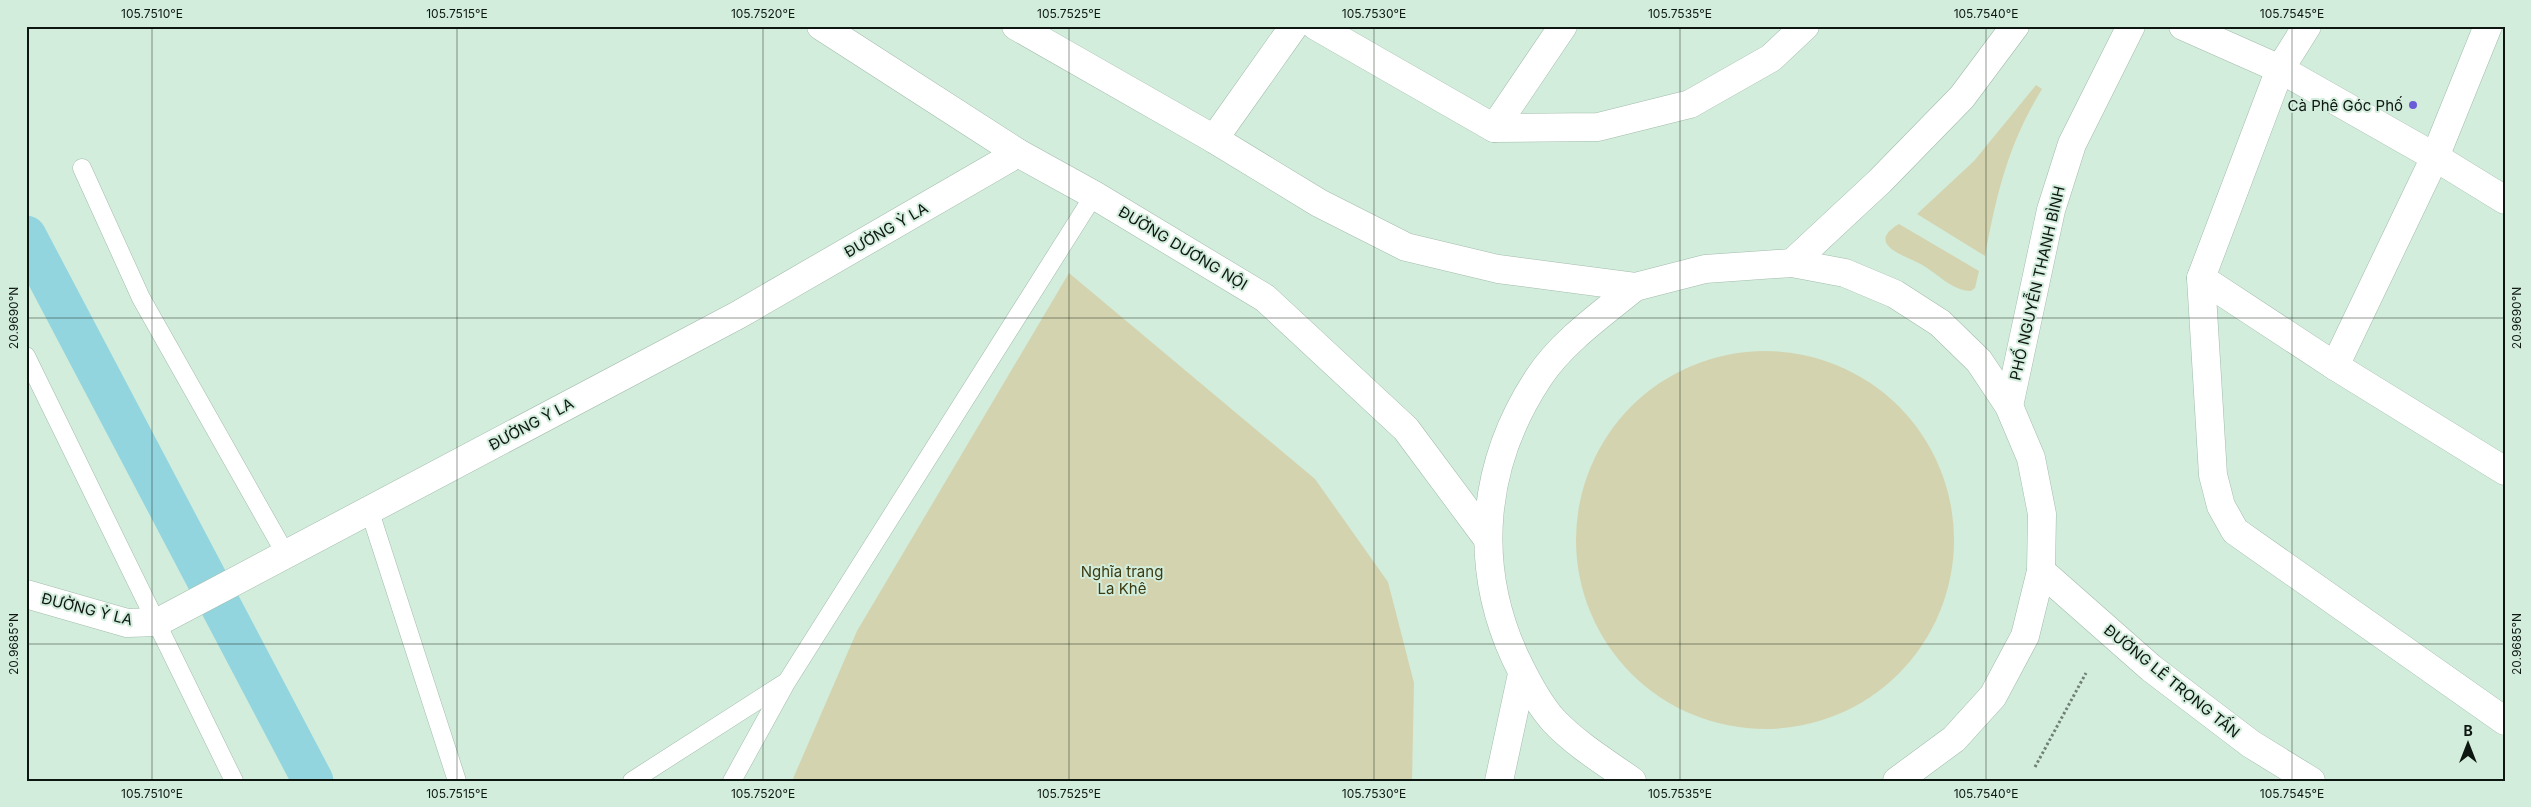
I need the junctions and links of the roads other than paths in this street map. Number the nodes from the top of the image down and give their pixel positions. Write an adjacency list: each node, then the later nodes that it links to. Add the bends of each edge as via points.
1 (822, 26): 15 (main road, ĐƯỜNG DƯƠNG NỘI)
2 (1016, 26): 14 (main road)
3 (1294, 26): 14 (main road)
4 (1316, 26): 13 (main road)
5 (1563, 26): 13 (main road)
6 (1805, 26): 13 (main road, via 1771,58 1690,104 1598,127)
7 (2015, 26): 20 (main road, via 1962,97 1880,181)
8 (2131, 26): 25 (main road, PHỐ NGUYỄN THANH BÌNH, via 2072,144 2063,172 2051,210)
9 (2183, 26): 12 (main road)
10 (2307, 26): 12 (main road)
11 (2488, 26): 16 (main road)
12 (2280, 69): 16 (main road); 21 (main road)
13 (1494, 128)
14 (1214, 139): 22 (main road, via 1319,204 1406,247 1498,269)
15 (1018, 153): 18 (main road, ĐƯỜNG DƯƠNG NỘI); 27 (main road, ĐƯỜNG Ỷ LA, via 738,316)
16 (2435, 157): 19 (main road); 24 (main road)
17 (82, 168): 29 (lane, via 141,298)
18 (1094, 195): 28 (main road, ĐƯỜNG DƯƠNG NỘI, via 1265,298 1406,429); 34 (lane)
19 (2505, 200)
20 (1792, 263): 22 (main road, via 1705,269); 25 (main road, via 1845,273 1895,294 1940,323 1979,361)
21 (2201, 278): 24 (main road); 35 (main road, via 2213,475 2221,506 2235,531)
22 (1635, 288): 28 (main road, via 1579,333 1540,376 1511,426 1505,444 1493,481)
23 (26, 356): 32 (lane)
24 (2334, 366): 26 (main road)
25 (2009, 406): 30 (main road, via 2031,458 2042,514)
26 (2505, 471)
27 (369, 510): 29 (main road, ĐƯỜNG Ỷ LA); 37 (lane)
28 (1487, 538): 33 (main road, via 1491,585 1503,630)
29 (285, 553): 32 (main road, ĐƯỜNG Ỷ LA)
30 (2041, 571): 42 (main road, via 2025,636 1993,696 1954,739); 43 (main road, ĐƯỜNG LÊ TRỌNG TẤN, via 2151,668 2251,744)
31 (26, 594): 32 (main road, ĐƯỜNG Ỷ LA, via 127,623)
32 (158, 622): 36 (lane)
33 (1522, 674): 40 (main road); 41 (main road, via 1553,720 1588,751)
34 (786, 683): 38 (lane); 39 (lane)
35 (2505, 721)
36 (234, 781)
37 (457, 781)
38 (632, 781)
39 (732, 781)
40 (1499, 781)
41 (1632, 781)
42 (1897, 781)
43 (2311, 781)

